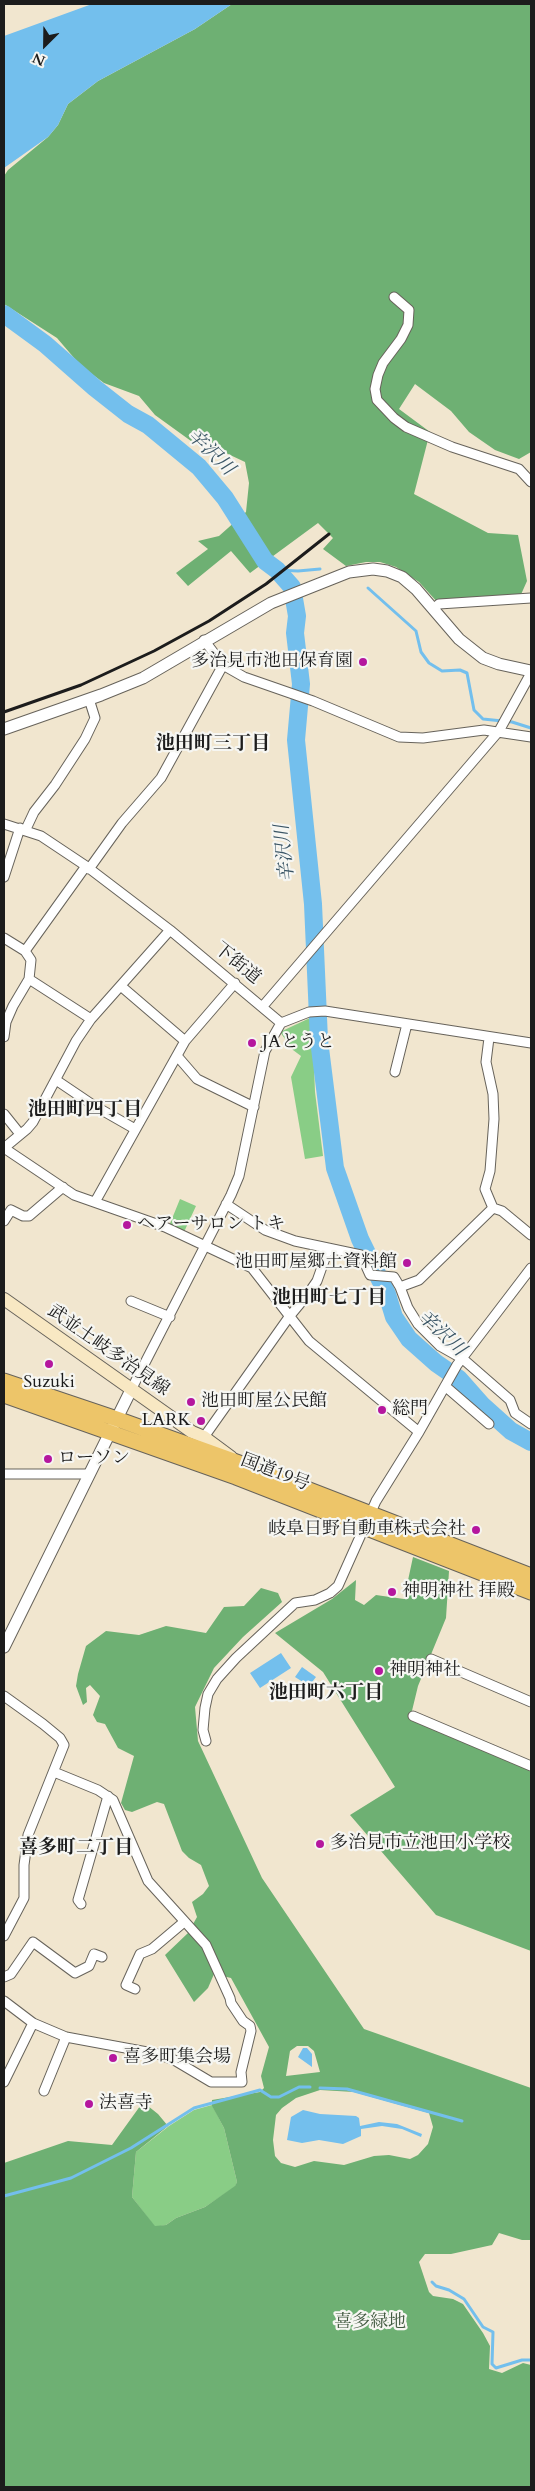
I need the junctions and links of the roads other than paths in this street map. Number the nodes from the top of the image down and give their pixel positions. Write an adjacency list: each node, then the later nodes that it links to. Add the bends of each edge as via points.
1 (394, 297): 2 (street, via 409,310 408,326 383,363 375,389 377,400 406,427 452,447 519,469)
2 (531, 482)
3 (531, 598): 4 (street, via 439,604)
4 (432, 609): 5 (street, via 402,578 373,568 349,572 271,603); 7 (street, via 459,639 483,658)
5 (204, 640): 6 (street); 8 (street, via 143,678)
6 (223, 665): 9 (street, via 399,737 423,738); 14 (street, via 161,778)
7 (531, 672): 9 (street)
8 (89, 699): 10 (street); 13 (street, via 96,718 86,739)
9 (502, 725): 11 (street); 22 (street)
10 (4, 729)
11 (531, 737)
12 (4, 824): 13 (street, 下街道)
13 (23, 828): 14 (street, 下街道); 15 (street)
14 (88, 867): 16 (street, 下街道); 18 (street)
15 (4, 877)
16 (170, 930): 20 (street, 下街道); 21 (street)
17 (4, 938): 18 (street)
18 (25, 951): 19 (street, via 31,960)
19 (29, 979): 23 (street); 26 (street, via 6,1022)
20 (234, 983): 22 (street, 下街道); 28 (street)
21 (122, 986): 23 (street); 28 (street)
22 (263, 1006): 24 (street, 下街道)
23 (91, 1019): 32 (street)
24 (281, 1023): 25 (street, via 309,1012 332,1012); 33 (street, via 265,1051)
25 (407, 1024): 27 (street); 31 (street)
26 (4, 1037)
27 (489, 1038): 29 (street); 41 (street, via 486,1062 494,1119 490,1170 485,1189)
28 (185, 1041): 30 (street)
29 (531, 1043)
30 (178, 1056): 33 (street, via 197,1079); 35 (street)
31 (395, 1072)
32 (56, 1080): 35 (street); 36 (street, via 32,1122)
33 (254, 1107): 40 (street, via 239,1176)
34 (4, 1114): 36 (street)
35 (135, 1129): 39 (street)
36 (20, 1134): 37 (street)
37 (4, 1148): 38 (street)
38 (63, 1187): 39 (street, via 74,1195); 42 (street, via 29,1216 11,1210)
39 (95, 1202): 44 (street, via 165,1227)
40 (226, 1204): 44 (street); 45 (street, via 265,1230)
41 (492, 1208): 43 (street, via 502,1211); 47 (street, via 419,1280)
42 (4, 1221)
43 (531, 1235)
44 (204, 1246): 50 (street); 51 (street, via 252,1268)
45 (328, 1250): 47 (street, via 361,1255 371,1275 394,1277); 51 (street, via 317,1281)
46 (531, 1268): 52 (street)
47 (400, 1287): 52 (street, via 418,1324)
48 (4, 1299): 55 (main road, 武並土岐多治見線)
49 (131, 1301): 50 (street)
50 (170, 1317): 55 (street)
51 (289, 1317): 60 (street, via 308,1341); 62 (street)
52 (460, 1362): 54 (street); 59 (street, via 510,1400 515,1413)
53 (4, 1381): 57 (highway, 国道19号)
54 (446, 1385): 58 (street); 60 (street)
55 (131, 1390): 57 (street); 62 (main road, 武並土岐多治見線)
56 (4, 1395): 61 (highway, 国道19号)
57 (117, 1419): 61 (street); 63 (highway, 国道19号)
58 (488, 1424)
59 (531, 1424)
60 (419, 1432): 66 (street)
61 (109, 1434): 65 (street); 66 (highway, 国道19号)
62 (204, 1437): 63 (main road, 武並土岐多治見線)
63 (242, 1464): 66 (highway, 国道19号)
64 (4, 1474): 65 (street)
65 (88, 1474): 69 (street)
66 (367, 1521): 67 (highway, 国道19号); 68 (highway, 国道19号); 74 (street, via 338,1586 315,1600 295,1603 224,1670 208,1694 204,1720)
67 (531, 1576)
68 (531, 1592)
69 (4, 1646)
70 (431, 1658): 72 (street)
71 (4, 1696): 76 (street, via 60,1738 64,1745)
72 (531, 1702)
73 (413, 1716): 75 (street)
74 (206, 1741)
75 (531, 1766)
76 (54, 1772): 77 (street); 80 (street, via 28,1835 24,1898)
77 (108, 1796): 78 (street, via 78,1900); 79 (street, via 120,1812 148,1880)
78 (80, 1904)
79 (184, 1922): 83 (street, via 152,1949 140,1954 126,1984); 86 (street, via 206,1945 231,2004 252,2031 242,2066 242,2082 211,2082 158,2054)
80 (4, 1936)
81 (102, 1957): 82 (street, via 94,1954 89,1966 75,1973 33,1942 11,1974)
82 (4, 1977)
83 (135, 1989)
84 (4, 2001): 85 (street)
85 (33, 2023): 86 (street); 87 (street)
86 (66, 2037): 88 (street)
87 (4, 2082)
88 (44, 2091)

